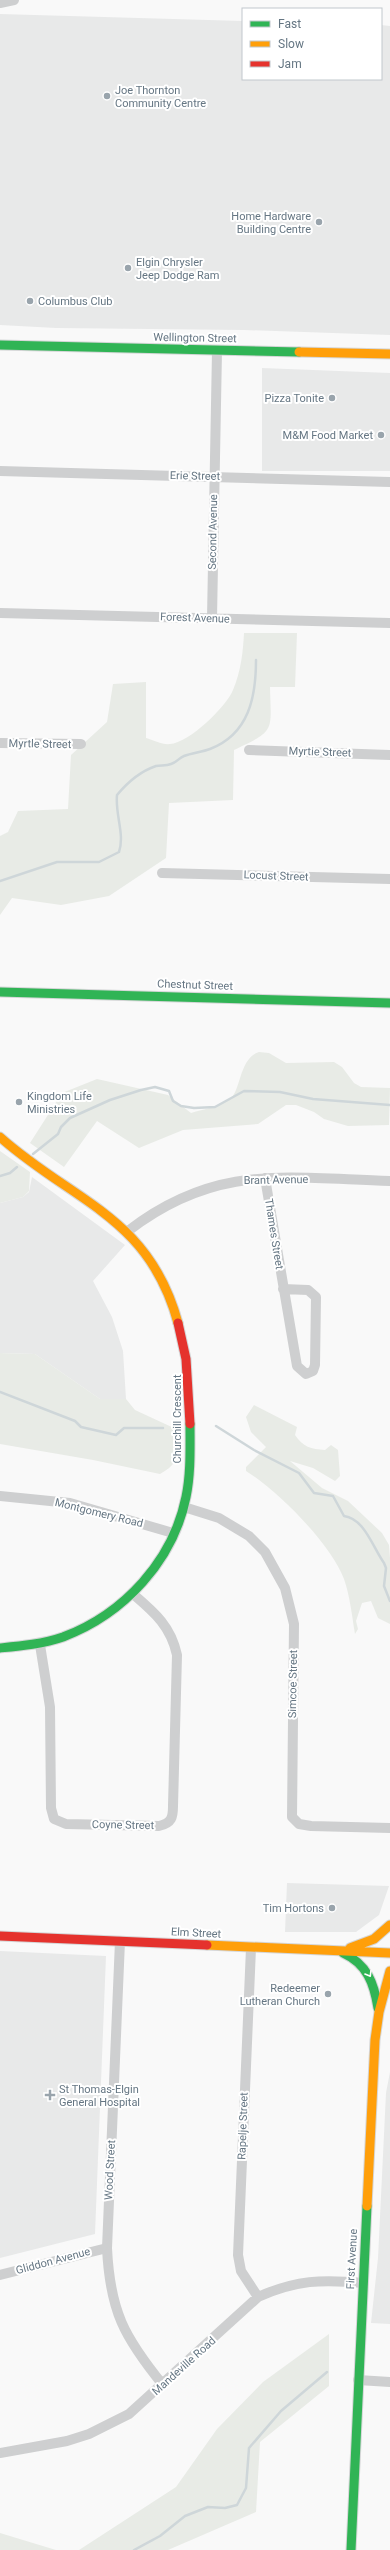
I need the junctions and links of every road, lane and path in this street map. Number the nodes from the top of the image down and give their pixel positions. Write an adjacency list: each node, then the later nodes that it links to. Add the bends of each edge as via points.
1 (14, 0): 2 (street)
2 (0, 3)
3 (0, 345): 4 (street, Wellington Street)
4 (217, 350): 5 (street, Wellington Street); 7 (street, Second Avenue)
5 (390, 354)
6 (0, 471): 7 (street, Erie Street)
7 (214, 477): 8 (street, Erie Street); 10 (street, Second Avenue)
8 (390, 482)
9 (0, 613): 10 (street, Forest Avenue)
10 (212, 618): 11 (street, Forest Avenue)
11 (390, 623)
12 (0, 743): 13 (street, Myrtle Street)
13 (81, 744)
14 (249, 750): 15 (street, Myrtie Street)
15 (390, 755)
16 (162, 873): 17 (street, Locust Street)
17 (390, 879)
18 (0, 992): 19 (street, Chestnut Street)
19 (390, 1003)
20 (0, 1137): 23 (street, Churchill Crescent, via 22,1156 96,1203)
21 (265, 1178): 22 (street, Brant Avenue); 23 (street, Brant Avenue, via 243,1179 193,1192 154,1212); 24 (street, Thames Street)
22 (390, 1181)
23 (128, 1231): 26 (street, Churchill Crescent, via 146,1254 165,1286 186,1347 191,1396 188,1477)
24 (283, 1289): 24 (street, Thames Street, via 297,1366 306,1374 313,1371 315,1364 316,1297 308,1290)
25 (0, 1496): 27 (street, Montgomery Road, via 70,1503)
26 (184, 1506): 27 (street, Churchill Crescent); 31 (street, Simcoe Street, via 219,1518 249,1536 265,1552 285,1588 294,1624 292,1817 299,1824 311,1826)
27 (173, 1534): 28 (street, Churchill Crescent, via 164,1554)
28 (133, 1594): 29 (street, Churchill Crescent, via 94,1625); 29 (street, Coyne Street, via 164,1622 177,1655 174,1806 172,1818 167,1824 71,1824 54,1819 51,1808 50,1707)
29 (40, 1645): 30 (street, Churchill Crescent)
30 (0, 1648)
31 (390, 1828)
32 (390, 1925): 36 (street, via 371,1941)
33 (0, 1936): 34 (street, Elm Street)
34 (120, 1941): 35 (street, Elm Street); 40 (street, Wood Street)
35 (251, 1948): 36 (street, Elm Street); 43 (street, Rapelje Street, via 238,2255 241,2271)
36 (338, 1952): 37 (street, Elm Street); 39 (street, one-way to 39, via 359,1961 370,1975)
37 (390, 1953)
38 (390, 1971): 39 (street, First Avenue)
39 (379, 2012): 42 (street, First Avenue)
40 (107, 2248): 41 (street, Gliddon Avenue); 46 (street, Wood Street, via 111,2289 124,2330 137,2353)
41 (0, 2274)
42 (363, 2283): 43 (street, Mandeville Road, via 307,2281 283,2286); 44 (street, First Avenue)
43 (258, 2297): 46 (street, Mandeville Road)
44 (358, 2380): 45 (street); 48 (street, First Avenue)
45 (390, 2382)
46 (163, 2385): 47 (street, Mandeville Road, via 129,2414 89,2434 67,2442)
47 (0, 2453)
48 (351, 2550)

